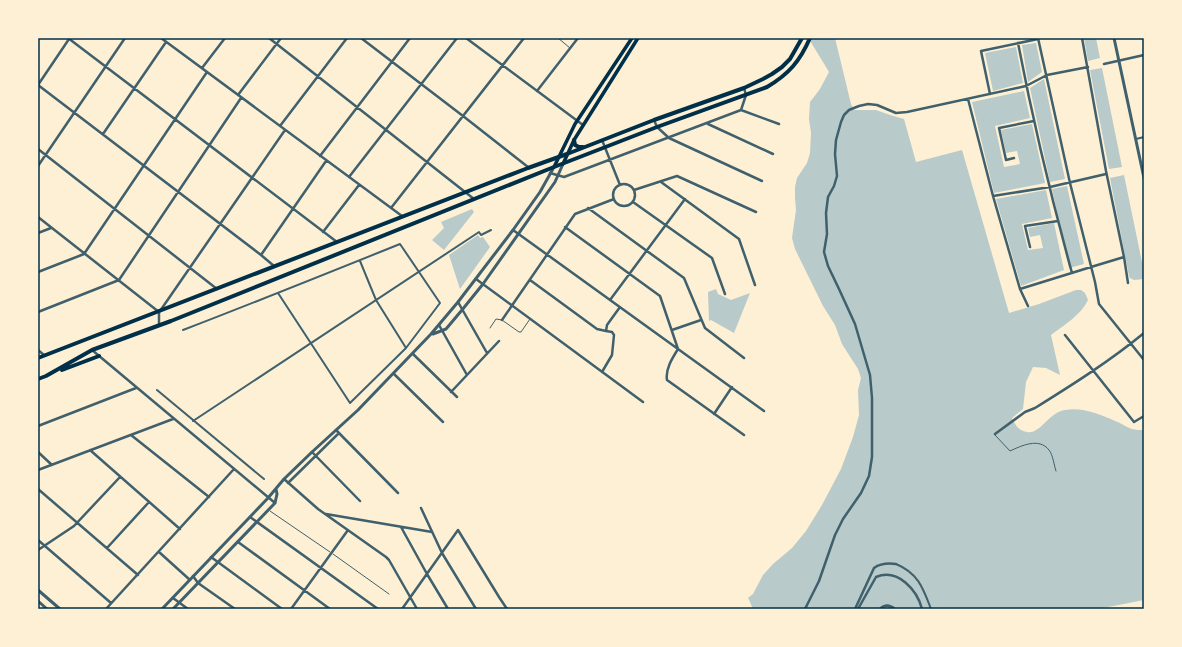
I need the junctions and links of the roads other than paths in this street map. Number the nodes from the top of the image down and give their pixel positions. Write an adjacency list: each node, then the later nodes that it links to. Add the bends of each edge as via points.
1 (69, 38): 31 (street); 38 (street)
2 (125, 38): 31 (street)
3 (161, 38): 22 (street)
4 (225, 38): 33 (street)
5 (269, 38): 24 (street)
6 (281, 38): 24 (street)
7 (347, 38): 36 (street)
8 (362, 38): 28 (street)
9 (410, 38): 28 (street)
10 (457, 38): 37 (street)
11 (466, 38): 30 (street)
12 (524, 38): 30 (street)
13 (558, 38): 25 (lane)
14 (578, 38): 25 (street)
15 (632, 38): 55 (main road)
16 (638, 38): 58 (main road)
17 (802, 38): 41 (main road, via 790,59 782,67)
18 (810, 38): 45 (main road, via 804,52 788,72 767,87)
19 (1082, 38): 32 (street)
20 (1114, 38): 27 (street)
21 (1038, 39): 23 (street); 35 (street)
22 (166, 42): 33 (street); 40 (street)
23 (1018, 43): 39 (street); 43 (street, via 981,51)
24 (277, 44): 36 (street); 44 (street)
25 (571, 48): 42 (street)
26 (1144, 55): 27 (street)
27 (1119, 60): 29 (street); 66 (street)
28 (392, 62): 37 (street); 48 (street)
29 (1104, 64)
30 (502, 65): 42 (street); 51 (street)
31 (105, 67): 40 (street); 50 (street)
32 (1088, 67): 35 (street); 89 (street)
33 (202, 68): 34 (street)
34 (207, 72): 44 (street); 52 (street)
35 (1047, 75): 39 (street); 96 (street)
36 (318, 76): 48 (street); 59 (street)
37 (421, 84): 51 (street); 62 (street)
38 (38, 85): 50 (street)
39 (1026, 86): 43 (street); 54 (street)
40 (134, 88): 52 (street); 63 (street)
41 (744, 88): 45 (street); 53 (main road)
42 (537, 92): 55 (street)
43 (990, 94): 47 (street)
44 (238, 95): 46 (street)
45 (746, 95): 49 (street); 60 (main road)
46 (241, 98): 59 (street); 69 (street)
47 (968, 99): 103 (street); 282 (street, via 902,113 868,104 849,110 841,122 836,140 837,176 828,197 824,252 854,324 870,375 872,457 869,476 862,493 835,535 819,581)
48 (358, 108): 62 (street); 76 (street)
49 (741, 110): 56 (street); 57 (street)
50 (74, 113): 63 (street); 75 (street)
51 (463, 116): 81 (street); 86 (street)
52 (175, 119): 69 (street); 84 (street)
53 (654, 120): 60 (street); 68 (main road)
54 (1034, 120): 78 (street, via 998,128 1006,160); 99 (street)
55 (578, 121): 58 (street); 77 (main road)
56 (707, 124): 64 (street); 74 (street)
57 (779, 124)
58 (583, 125): 67 (main road)
59 (280, 126): 61 (street)
60 (657, 127): 64 (street); 71 (main road)
61 (285, 130): 76 (street); 92 (street)
62 (386, 130): 81 (street); 91 (street)
63 (103, 134): 84 (street)
64 (669, 138): 80 (street); 94 (street)
65 (1144, 138): 66 (street)
66 (1136, 139): 87 (street)
67 (574, 140): 70 (main road, via 577,147); 73 (main road)
68 (602, 140): 70 (main road); 71 (street)
69 (209, 146): 92 (street); 101 (street)
70 (585, 147): 73 (main road)
71 (605, 147): 80 (street); 82 (main road)
72 (38, 149): 75 (street)
73 (567, 154): 77 (main road); 82 (main road)
74 (773, 154)
75 (46, 155): 83 (street); 110 (street)
76 (320, 156): 79 (street)
77 (560, 157): 85 (main road); 86 (main road)
78 (1014, 158)
79 (326, 160): 91 (street); 111 (street)
80 (610, 160): 90 (street, via 564,177); 98 (street)
81 (427, 162): 102 (street); 108 (street)
82 (563, 164): 85 (main road); 90 (street)
83 (38, 166)
84 (144, 166): 101 (street); 110 (street)
85 (554, 167): 88 (street); 106 (main road)
86 (528, 168): 102 (main road)
87 (1143, 168): 93 (street)
88 (550, 173): 90 (street); 121 (street)
89 (1106, 174): 96 (street); 132 (street)
90 (558, 176): 124 (street)
91 (349, 177): 97 (street)
92 (252, 178): 111 (street); 116 (street)
93 (1144, 178)
94 (762, 181)
95 (661, 182): 100 (street); 105 (street); 112 (street, via 677,176)
96 (1070, 183): 99 (street); 135 (street)
97 (360, 185): 108 (street); 122 (street)
98 (620, 185): 100 (street, via 628,184); 104 (street, via 615,189)
99 (1050, 187): 103 (street); 115 (street)
100 (634, 190): 107 (street)
101 (178, 192): 116 (street); 125 (street)
102 (464, 193): 106 (street); 113 (main road)
103 (993, 196): 148 (street)
104 (614, 199): 107 (street, via 623,206); 109 (street)
105 (685, 199): 117 (street); 146 (street, via 739,239)
106 (474, 200): 163 (main road)
107 (633, 202): 117 (street)
108 (391, 208): 113 (street)
109 (588, 208): 118 (street, via 575,214); 128 (street)
110 (115, 209): 125 (street); 129 (street)
111 (293, 209): 122 (street); 131 (street)
112 (756, 212)
113 (402, 216): 126 (main road)
114 (38, 217): 119 (street)
115 (1058, 221): 127 (street, via 1025,226); 139 (street)
116 (220, 224): 131 (street); 136 (street)
117 (665, 225): 128 (street); 150 (street, via 712,258)
118 (565, 227): 130 (street); 140 (street)
119 (51, 228): 123 (street); 129 (street)
120 (491, 230): 138 (street, via 481,235 479,232)
121 (513, 230): 124 (street); 141 (street)
122 (323, 232): 126 (street)
123 (38, 233)
124 (518, 234): 130 (street); 144 (street)
125 (149, 235): 136 (street); 142 (street)
126 (338, 242): 134 (main road)
127 (1030, 248)
128 (647, 250): 140 (street); 162 (street, via 684,278)
129 (84, 254): 137 (street); 142 (street)
130 (547, 254): 143 (street); 152 (street)
131 (261, 255): 134 (street)
132 (1124, 257): 135 (street); 145 (street)
133 (360, 260): 138 (street, via 400,244); 149 (street); 151 (street)
134 (274, 267): 147 (main road)
135 (1091, 267): 139 (street); 175 (street, via 1099,304)
136 (190, 268): 147 (street); 159 (street)
137 (38, 272)
138 (419, 272): 151 (street); 176 (street, via 440,303)
139 (1072, 273): 148 (street)
140 (629, 274): 152 (street); 168 (street, via 660,296)
141 (476, 279): 144 (street); 153 (street)
142 (119, 280): 158 (street); 159 (street)
143 (530, 280): 154 (street); 167 (street, via 597,329)
144 (483, 284): 154 (street); 157 (street)
145 (1128, 284)
146 (756, 285)
147 (217, 289): 159 (main road)
148 (1020, 289): 155 (street)
149 (278, 293): 166 (street); 174 (street)
150 (726, 294)
151 (376, 300): 174 (street); 176 (street)
152 (610, 300): 156 (street)
153 (458, 302): 157 (street); 164 (street)
154 (512, 305): 160 (street); 161 (street)
155 (1028, 306)
156 (620, 307): 167 (street); 177 (street)
157 (462, 310): 169 (street); 180 (street)
158 (38, 312)
159 (159, 312): 163 (street); 182 (main road)
160 (530, 318): 161 (lane, via 520,332); 188 (street)
161 (502, 320): 165 (lane, via 496,319)
162 (701, 320): 168 (street); 185 (street, via 705,328)
163 (159, 325): 179 (main road)
164 (439, 325): 169 (street); 171 (street)
165 (490, 328)
166 (183, 330)
167 (606, 330): 188 (street, via 614,335 612,355)
168 (672, 330): 177 (street)
169 (443, 331): 171 (street); 190 (street)
170 (1144, 333): 175 (street)
171 (432, 334): 181 (street)
172 (1065, 335): 187 (street)
173 (499, 341): 180 (street)
174 (311, 343): 176 (street, via 350,403); 203 (street)
175 (1131, 344): 186 (street); 187 (street)
176 (406, 348)
177 (678, 349): 194 (street); 200 (street, via 671,360 667,380)
178 (38, 350): 182 (street)
179 (92, 350): 183 (street); 191 (main road)
180 (487, 353): 190 (street)
181 (413, 354): 189 (street); 196 (street)
182 (44, 356): 184 (main road)
183 (99, 356): 191 (main road); 193 (street)
184 (38, 358)
185 (744, 358)
186 (1144, 360)
187 (1094, 371): 201 (street, via 1134,422); 208 (street, via 1025,412)
188 (602, 372): 198 (street)
189 (394, 374): 204 (street); 206 (street)
190 (467, 375): 196 (street)
191 (46, 376): 192 (main road)
192 (38, 379)
193 (137, 388): 202 (street); 205 (street)
194 (732, 388): 199 (street); 200 (street)
195 (156, 390): 203 (street)
196 (451, 392): 197 (street)
197 (456, 397)
198 (643, 402)
199 (764, 411)
200 (714, 414): 210 (street)
201 (1144, 416)
202 (173, 418): 209 (street); 216 (street)
203 (193, 420): 220 (street)
204 (443, 422)
205 (38, 426)
206 (336, 430): 207 (street); 213 (street)
207 (338, 434): 214 (street); 225 (street)
208 (995, 434): 218 (lane, via 1010,450 1035,443 1042,445 1048,449)
209 (131, 435): 211 (street); 226 (street)
210 (744, 435)
211 (90, 450): 215 (street); 219 (street)
212 (38, 452): 215 (street)
213 (312, 452): 214 (street); 221 (street)
214 (315, 455): 222 (street); 228 (street)
215 (52, 465): 217 (street)
216 (234, 469): 226 (street); 227 (street)
217 (38, 470)
218 (1056, 471)
219 (120, 477): 229 (street); 236 (street)
220 (264, 479)
221 (284, 479): 222 (street); 224 (street)
222 (288, 483): 233 (street)
223 (38, 489): 236 (street)
224 (276, 489): 227 (street); 230 (street)
225 (398, 493)
226 (208, 497): 238 (street)
227 (268, 498): 230 (street); 234 (street)
228 (360, 501)
229 (149, 502): 238 (street); 244 (street)
230 (275, 503): 232 (street)
231 (421, 508): 240 (street)
232 (268, 510): 235 (street); 247 (lane)
233 (326, 514): 237 (street); 239 (street)
234 (250, 517): 235 (street); 249 (street)
235 (257, 522): 242 (street); 252 (street)
236 (78, 523): 243 (street); 244 (street)
237 (401, 527): 240 (street); 253 (street)
238 (180, 529): 246 (street)
239 (348, 530): 247 (street); 261 (street, via 389,560)
240 (432, 532): 248 (street)
241 (38, 540): 243 (street)
242 (238, 542): 250 (street); 259 (street)
243 (45, 546): 245 (street); 264 (street)
244 (107, 548): 254 (street)
245 (38, 550)
246 (159, 552): 254 (street); 256 (street)
247 (331, 553): 252 (street); 260 (lane)
248 (442, 553): 253 (street); 280 (street); 281 (street, via 458,530)
249 (211, 557): 250 (street); 255 (street)
250 (218, 562): 257 (street); 273 (street)
251 (896, 564): 283 (street, via 879,564 874,568); 288 (street, via 910,571 920,581)
252 (321, 568): 259 (street); 276 (street)
253 (427, 574): 261 (street); 279 (street)
254 (138, 575): 264 (street)
255 (193, 576): 256 (street); 257 (street)
256 (190, 580): 262 (street)
257 (198, 582): 265 (street); 272 (street)
258 (38, 590): 267 (street)
259 (304, 590): 274 (street); 275 (street)
260 (389, 594)
261 (411, 597): 277 (street); 278 (street)
262 (173, 598): 265 (street); 269 (street)
263 (38, 601): 266 (street)
264 (111, 603): 268 (street)
265 (179, 603): 270 (street); 271 (street)
266 (47, 609)
267 (60, 609)
268 (106, 609)
269 (162, 609)
270 (173, 609)
271 (188, 609)
272 (235, 609)
273 (282, 609)
274 (291, 609)
275 (330, 609)
276 (378, 609)
277 (402, 609)
278 (418, 609)
279 (448, 609)
280 (476, 609)
281 (507, 609)
282 (805, 609)
283 (855, 609)
284 (858, 609): 287 (street, via 876,577 886,574 904,581 914,590)
285 (880, 609): 286 (street, via 887,605)
286 (895, 609)
287 (922, 609)
288 (931, 609)

